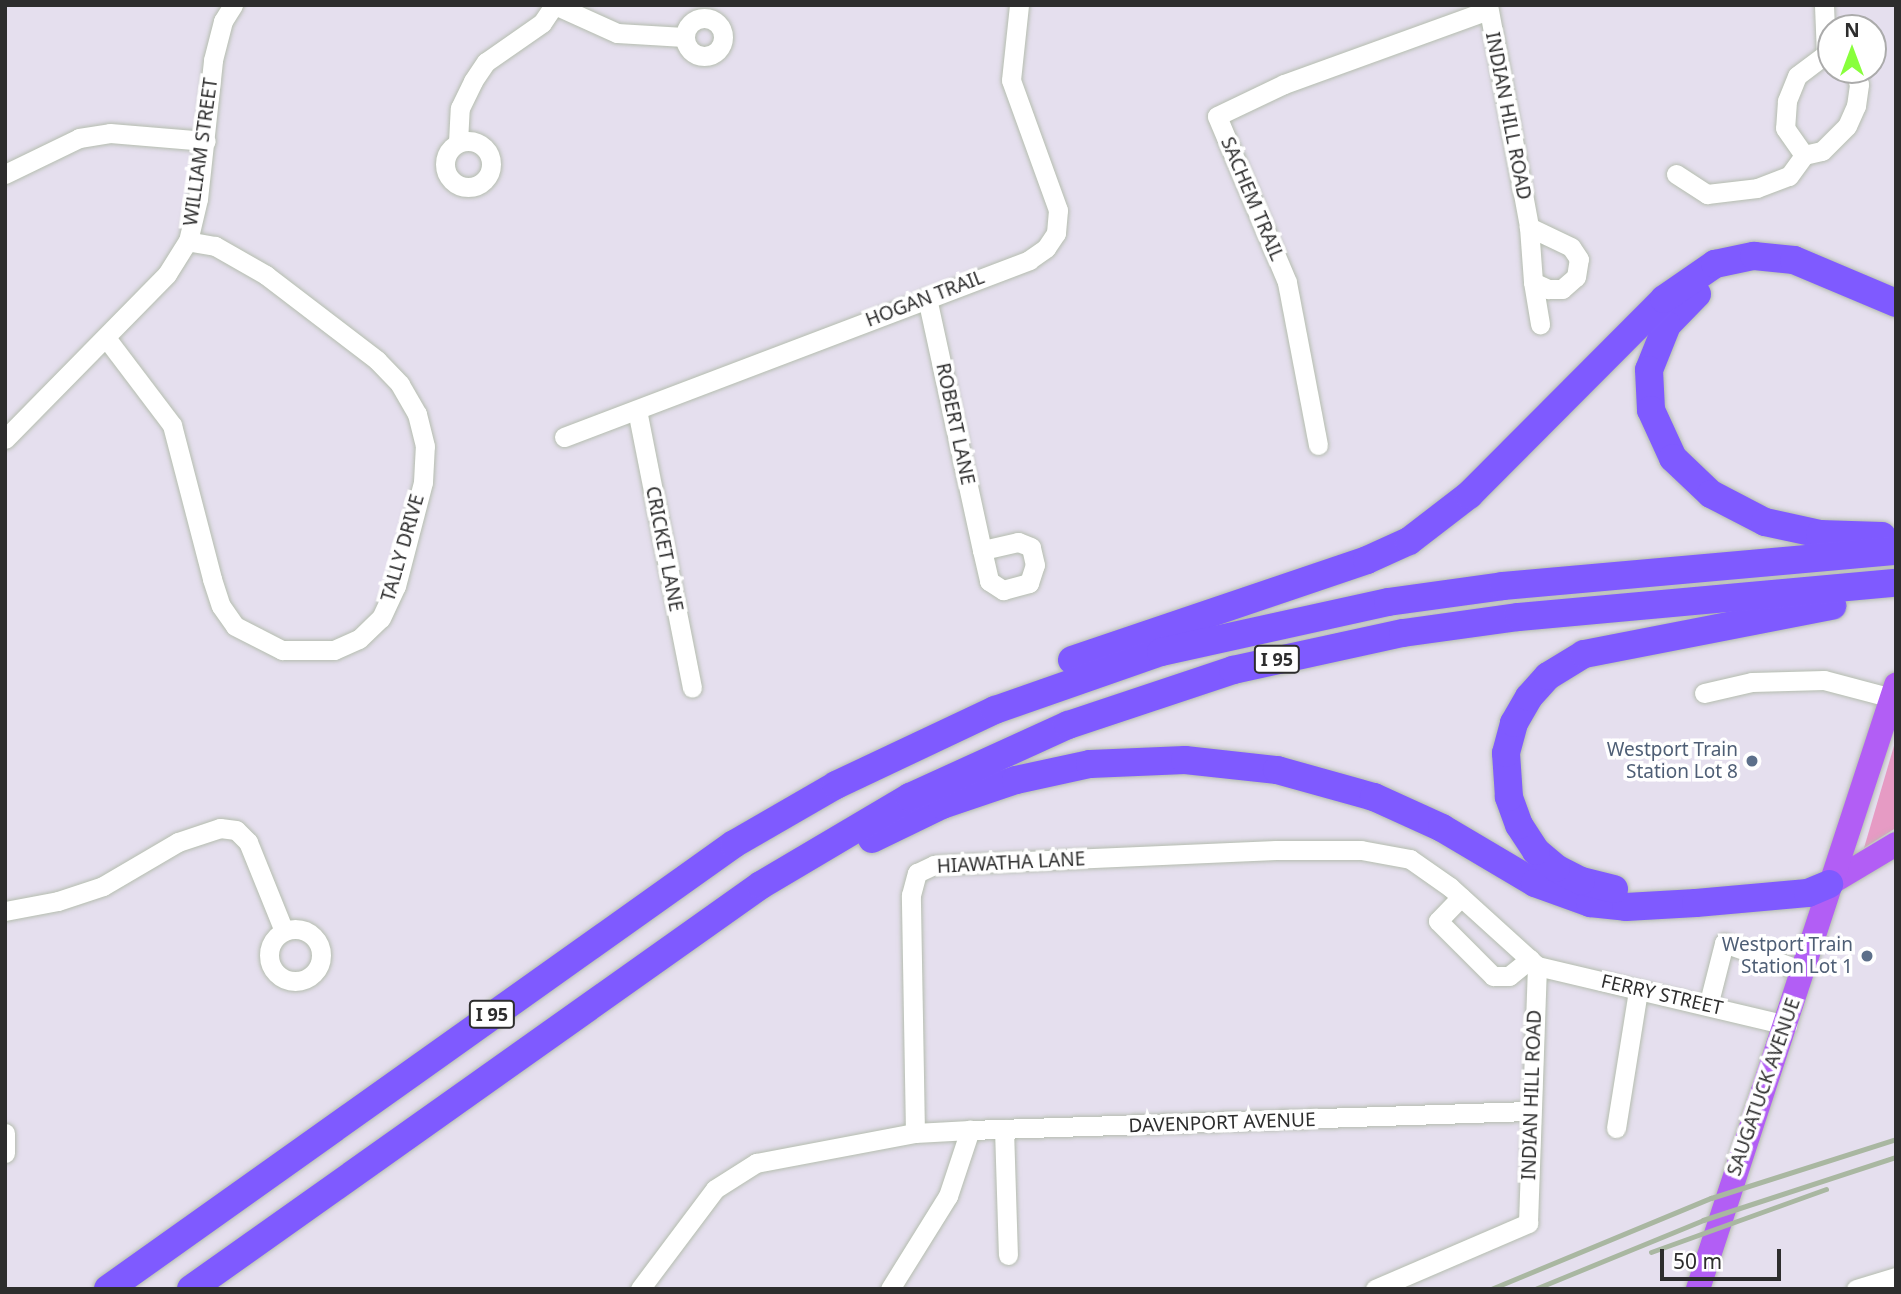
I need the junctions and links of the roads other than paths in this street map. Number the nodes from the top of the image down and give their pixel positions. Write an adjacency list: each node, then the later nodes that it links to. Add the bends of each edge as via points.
1 (233, 5): 8 (street, WILLIAM STREET, via 223,21 213,60)
2 (555, 5): 5 (street, via 617,33); 9 (street, via 542,23 486,62 460,108)
3 (1018, 5): 16 (street, HOGAN TRAIL, via 1011,80 1051,184 1058,210 1056,233 1046,248 1029,260)
4 (1488, 8): 13 (street, INDIAN HILL ROAD); 24 (street, SACHEM TRAIL, via 1284,84 1217,116 1287,282)
5 (684, 37)
6 (1817, 62): 10 (street, via 1797,76 1787,101 1785,128)
7 (1859, 84): 10 (street, via 1847,125 1822,151)
8 (206, 141): 11 (street, via 110,133 79,138); 14 (street, WILLIAM STREET)
9 (458, 142)
10 (1804, 155): 12 (street, via 1789,176 1757,188 1707,194)
11 (5, 174)
12 (1676, 174)
13 (1529, 227): 15 (street, INDIAN HILL ROAD); 15 (street, INDIAN HILL ROAD, via 1571,247 1579,259 1576,276 1562,289)
14 (188, 241): 20 (street, WILLIAM STREET, via 167,274); 20 (street, TALLY DRIVE, via 215,246 266,275 377,360 400,384 417,414 425,446 423,482 396,586 381,618 359,639 334,650 282,650 235,626 221,606 212,579 183,453 172,425)
15 (1533, 282): 19 (street, INDIAN HILL ROAD)
16 (927, 298): 21 (street, HOGAN TRAIL); 26 (street, ROBERT LANE)
17 (1896, 303): 33 (highway, via 1794,260 1754,256 1715,264 1664,299 1469,495 1409,541 1367,560 1048,670 977,704)
18 (1896, 321): 25 (highway, via 1790,275 1738,275 1706,288 1679,310 1659,340 1648,385 1651,410 1665,446 1697,483 1728,506 1802,532)
19 (1540, 324)
20 (107, 340): 23 (street, WILLIAM STREET)
21 (637, 410): 22 (street, HOGAN TRAIL); 30 (street, CRICKET LANE)
22 (564, 437)
23 (5, 439)
24 (1318, 445)
25 (1896, 536)
26 (982, 550)
27 (1896, 551): 33 (highway, I 95, via 1503,586 1331,612 1104,669 995,710)
28 (1896, 583): 38 (highway, I 95, via 1461,624 1345,643 1233,670 1068,725 961,771 810,854)
29 (1896, 599): 35 (highway, via 1760,617 1584,654 1538,686 1520,710 1509,737 1506,775 1513,811 1536,851 1567,876 1636,890 1814,877)
30 (692, 688)
31 (1704, 693): 32 (street, via 1752,682 1824,680)
32 (1894, 694): 35 (main road, SAUGATUCK AVENUE)
33 (888, 758): 54 (highway, I 95, via 785,813 696,870)
34 (1896, 844): 35 (main road)
35 (1829, 884): 38 (highway, via 1808,893 1657,906 1590,903 1552,891 1420,817 1350,789 1253,765 1138,760 1042,773 966,796); 41 (main road, SAUGATUCK AVENUE)
36 (1461, 897): 40 (street, HIAWATHA LANE); 40 (street, via 1438,921 1493,976 1509,976); 50 (street, HIAWATHA LANE, via 1410,859 1361,850 934,865 917,873 911,895)
37 (5, 911): 39 (street, via 103,886 190,837 220,828 236,830 248,842)
38 (713, 917): 55 (highway, I 95)
39 (284, 931)
40 (1533, 963): 42 (street, FERRY STREET); 45 (street, INDIAN HILL ROAD)
41 (1803, 971): 43 (street, via 1724,943); 44 (main road, SAUGATUCK AVENUE)
42 (1639, 990): 43 (street, FERRY STREET); 46 (street)
43 (1708, 1006): 44 (street, FERRY STREET)
44 (1787, 1025): 59 (main road, SAUGATUCK AVENUE)
45 (1529, 1111): 47 (street, DAVENPORT AVENUE); 58 (street, INDIAN HILL ROAD, via 1528,1223)
46 (1616, 1128)
47 (1004, 1129): 48 (street, DAVENPORT AVENUE); 52 (street)
48 (970, 1130): 50 (street, DAVENPORT AVENUE); 57 (street, via 948,1196)
49 (5, 1133): 51 (street)
50 (915, 1133): 56 (street, via 756,1163 731,1175)
51 (5, 1153)
52 (1008, 1255)
53 (1896, 1277): 60 (street)
54 (108, 1289)
55 (191, 1289)
56 (640, 1289)
57 (890, 1289)
58 (1375, 1289)
59 (1698, 1289)
60 (1856, 1289)

